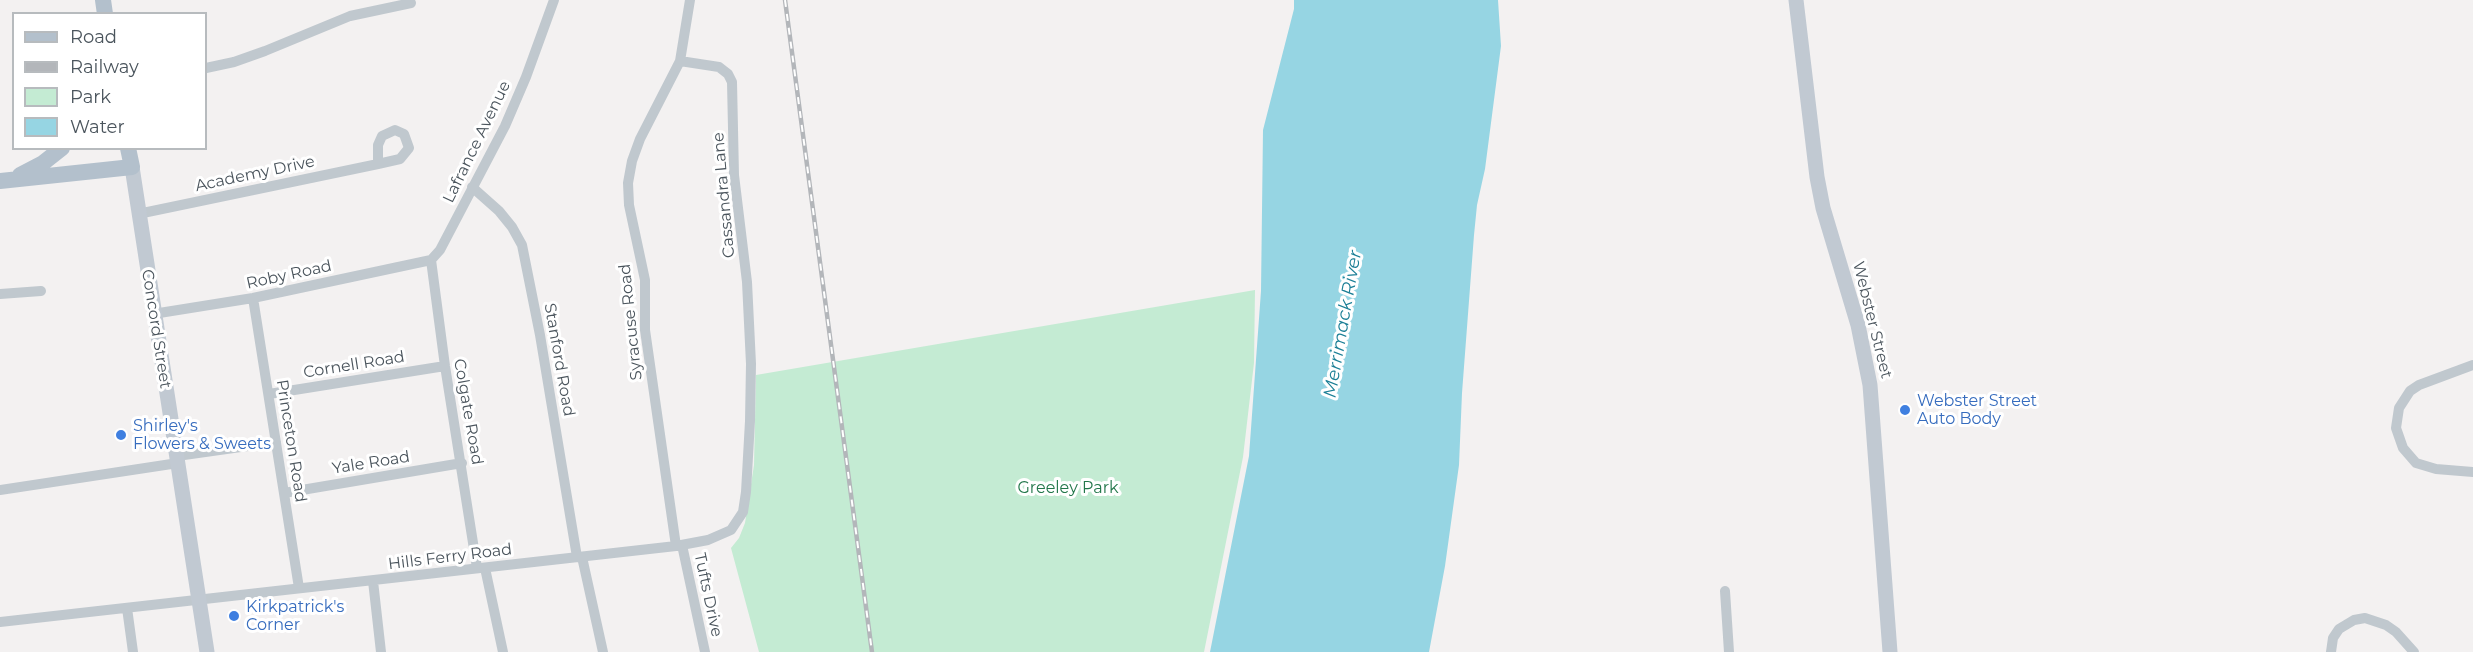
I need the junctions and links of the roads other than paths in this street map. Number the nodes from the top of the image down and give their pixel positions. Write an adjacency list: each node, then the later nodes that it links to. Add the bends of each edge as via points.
1 (554, 0): 12 (street, Lafrance Avenue, via 506,126)
2 (690, 0): 5 (street, Syracuse Road)
3 (1796, 0): 45 (main road, Webster Street, via 1817,177 1858,325 1870,385)
4 (411, 3): 6 (street, via 350,16 255,55)
5 (680, 61): 19 (street, Cassandra Lane, via 719,68 732,82 734,175 747,282); 29 (street, Syracuse Road, via 640,139 628,183 628,205 645,280 645,330)
6 (207, 68)
7 (59, 150): 11 (main road, via 31,170)
8 (128, 150): 10 (main road, Concord Street)
9 (378, 164): 13 (street, Academy Drive)
10 (132, 167): 11 (main road); 13 (main road, Concord Street)
11 (4, 181)
12 (472, 187): 14 (street, Lafrance Avenue); 30 (street, Stanford Road, via 499,211 522,245)
13 (138, 214): 18 (main road, Concord Street)
14 (431, 260): 17 (street, Roby Road); 21 (street, Colgate Road)
15 (41, 291): 16 (street)
16 (0, 294)
17 (254, 298): 18 (street, Roby Road); 22 (street, Princeton Road)
18 (153, 314): 24 (main road, Concord Street)
19 (751, 364): 29 (street, Hills Ferry Road, via 743,512 722,536)
20 (2473, 365): 26 (street, via 2410,391 2398,408 2396,428 2403,448 2416,463 2436,470)
21 (445, 366): 22 (street, Cornell Road); 25 (street, Colgate Road)
22 (268, 394): 23 (street, Princeton Road)
23 (276, 442): 24 (street); 28 (street, Princeton Road)
24 (177, 460): 27 (street); 35 (main road, Concord Street)
25 (462, 463): 28 (street, Yale Road); 31 (street, Colgate Road)
26 (2473, 472)
27 (0, 490)
28 (284, 492): 33 (street, Princeton Road)
29 (679, 545): 30 (street, Hills Ferry Road); 43 (street, Tufts Drive)
30 (580, 557): 31 (street, Hills Ferry Road); 42 (street)
31 (481, 568): 32 (street, Hills Ferry Road); 41 (street, Colgate Road)
32 (373, 581): 33 (street, Hills Ferry Road); 40 (street)
33 (299, 588): 35 (street, Hills Ferry Road)
34 (1725, 591): 44 (street)
35 (200, 600): 36 (street, Hills Ferry Road); 39 (main road, Concord Street)
36 (127, 608): 37 (street, Hills Ferry Road); 38 (street)
37 (0, 622)
38 (133, 652)
39 (207, 652)
40 (381, 652)
41 (503, 652)
42 (603, 652)
43 (705, 652)
44 (1729, 652)
45 (1890, 652)
46 (2331, 652): 47 (street, via 2339,629 2365,618 2386,625)
47 (2415, 652)

